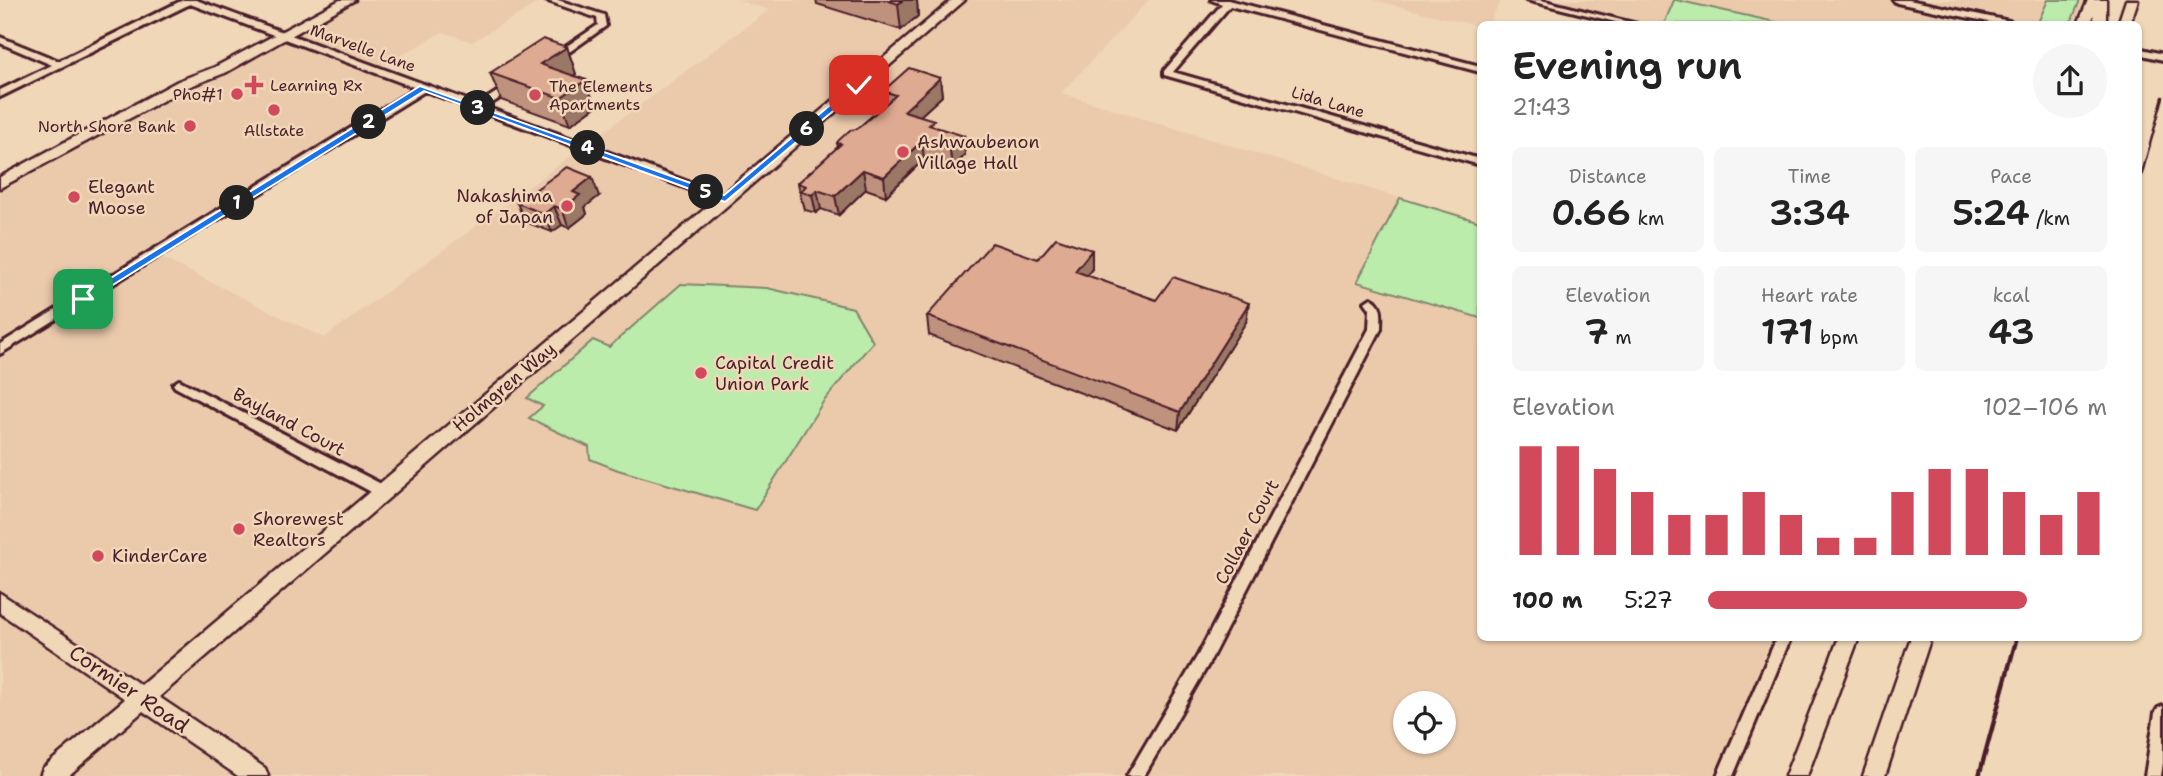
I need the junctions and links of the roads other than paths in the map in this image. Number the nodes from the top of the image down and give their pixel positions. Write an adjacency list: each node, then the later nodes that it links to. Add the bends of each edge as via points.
1 (189, 0): 18 (street, Marvelle Lane); 22 (street)
2 (331, 0): 18 (street)
3 (349, 0): 18 (street)
4 (549, 0): 23 (street, via 601,17 602,26)
5 (959, 0): 31 (street, Holmgren Way)
6 (1215, 0): 12 (street)
7 (1530, 0): 13 (street)
8 (1896, 0): 14 (street)
9 (2094, 0): 15 (street)
10 (2100, 0): 16 (street)
11 (2132, 0): 17 (street)
12 (1228, 3): 24 (street); 29 (street, Lida Lane, via 1167,73)
13 (1620, 21)
14 (1996, 21)
15 (2085, 21)
16 (2100, 21)
17 (2125, 21)
18 (277, 34): 26 (street, Marvelle Lane); 30 (street, via 220,70 183,84)
19 (0, 40): 22 (street)
20 (2142, 55): 21 (street)
21 (2163, 59)
22 (60, 65): 27 (street)
23 (545, 65)
24 (1477, 68)
25 (523, 79): 28 (street)
26 (424, 88): 28 (street, Marvelle Lane); 33 (street)
27 (0, 94)
28 (479, 108): 31 (street, Marvelle Lane)
29 (1477, 161)
30 (0, 183)
31 (725, 199): 35 (street, Holmgren Way)
32 (1371, 302): 44 (street, Collaer Court, via 1376,309 1375,329 1203,660)
33 (0, 350)
34 (180, 384): 35 (street, Bayland Court)
35 (382, 492): 40 (street, Holmgren Way)
36 (0, 602): 40 (street, Cormier Road)
37 (1782, 641): 45 (street)
38 (1848, 641): 46 (street)
39 (1920, 641): 47 (street)
40 (140, 697): 42 (street, Holmgren Way); 43 (street, Cormier Road)
41 (2163, 713): 48 (street)
42 (51, 776)
43 (257, 776)
44 (1135, 776)
45 (1725, 776)
46 (1797, 776)
47 (1874, 776)
48 (2153, 776)

